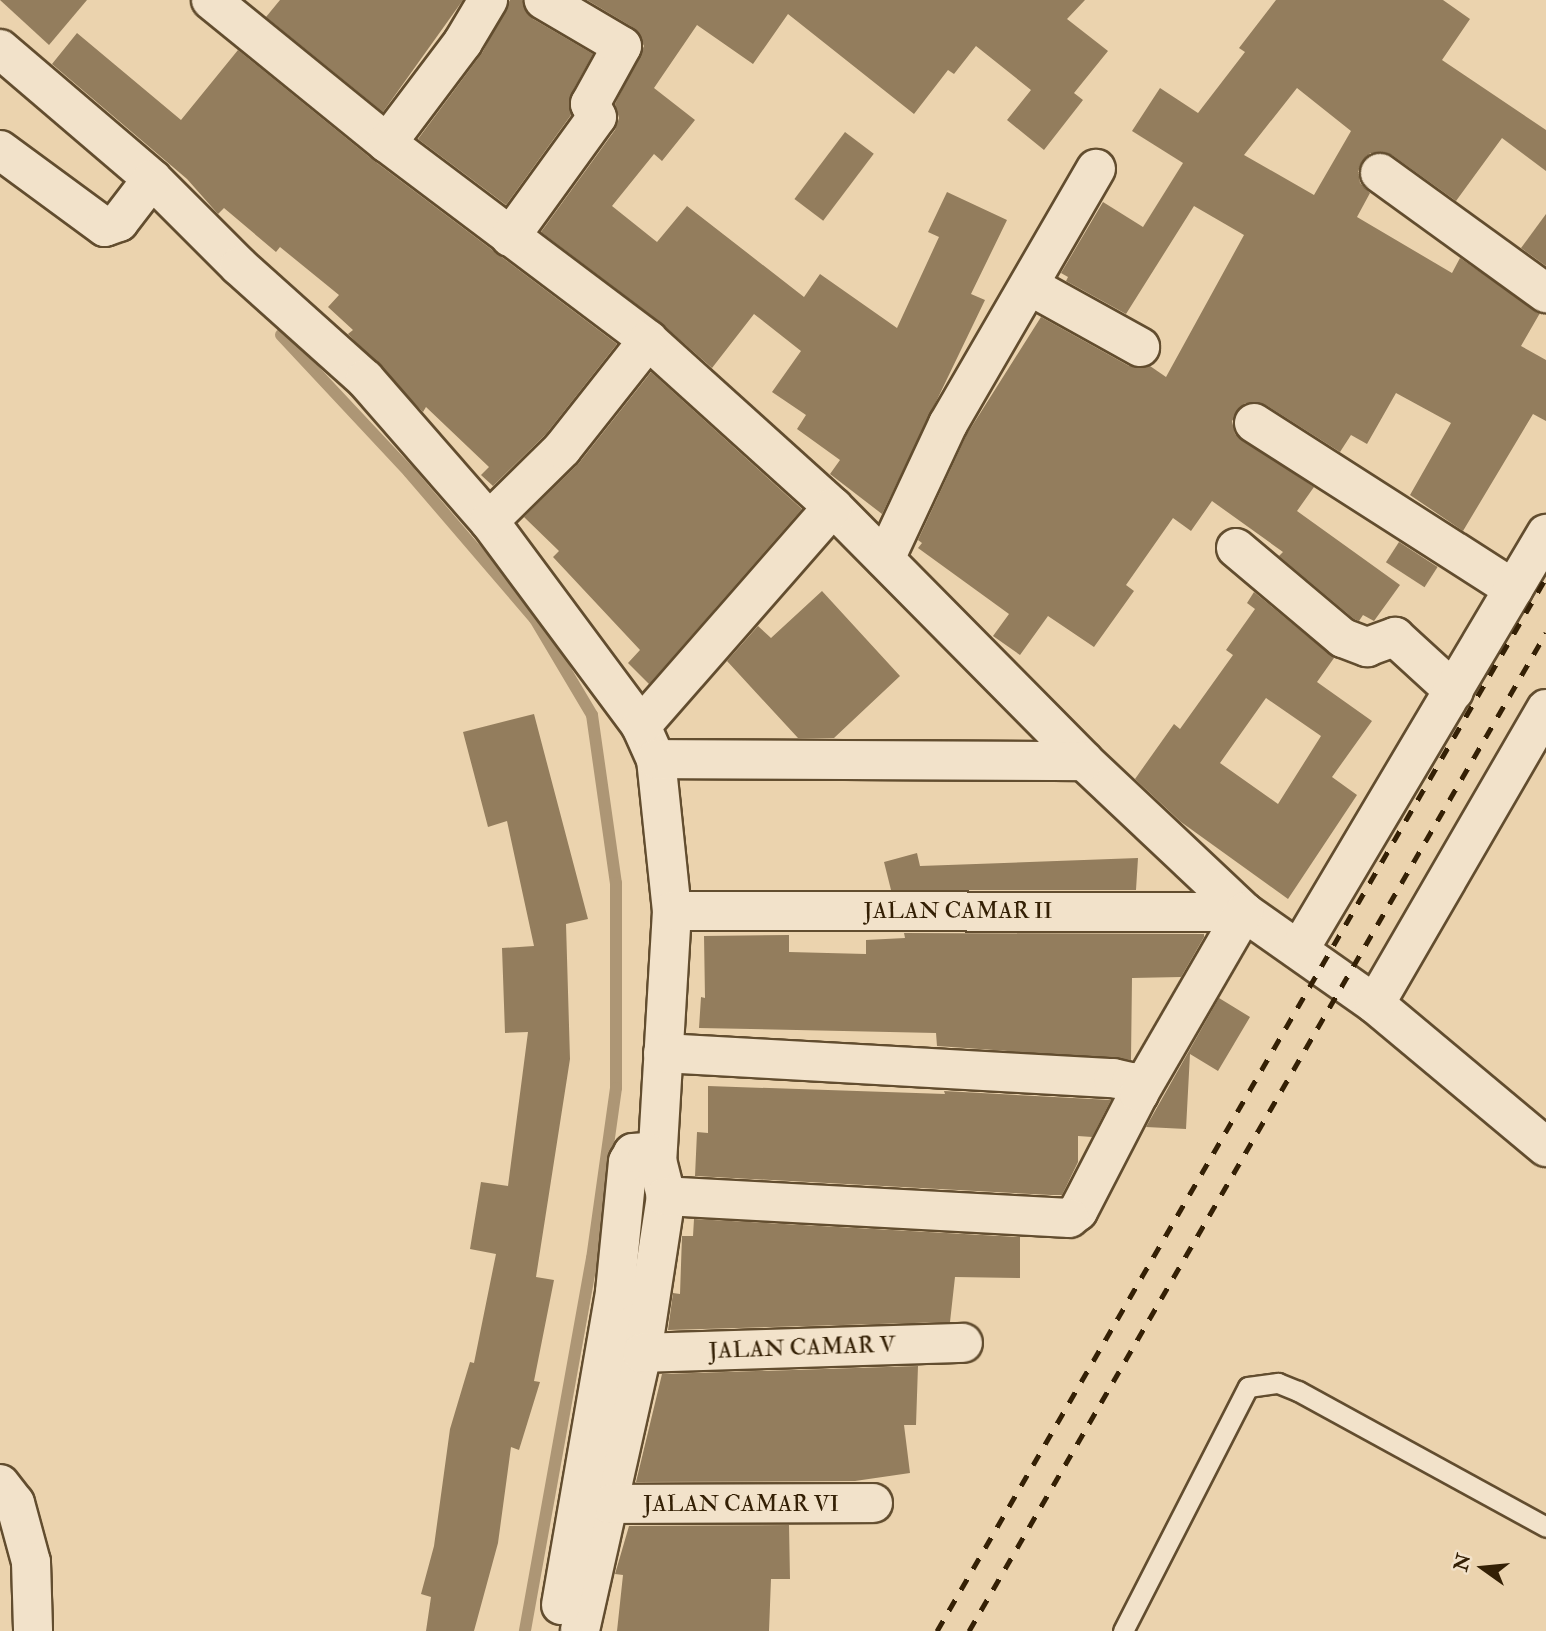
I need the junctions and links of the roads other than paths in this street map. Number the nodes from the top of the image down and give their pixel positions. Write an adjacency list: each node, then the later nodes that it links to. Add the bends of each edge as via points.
1 (211, 0): 5 (street)
2 (488, 0): 5 (street, via 463,42)
3 (544, 0): 10 (street, via 622,46 590,104 597,117)
4 (0, 49): 9 (street)
5 (387, 143): 10 (street)
6 (0, 150): 9 (street, via 105,227 119,222)
7 (1096, 169): 11 (street)
8 (1380, 173): 12 (street)
9 (152, 179): 17 (street, via 239,266 365,379)
10 (510, 237): 13 (street)
11 (1030, 286): 14 (street); 20 (street, via 948,424)
12 (1546, 293)
13 (648, 340): 16 (street); 17 (street, via 562,449)
14 (1140, 347)
15 (1254, 423): 21 (street)
16 (833, 507): 20 (street); 24 (street)
17 (489, 521): 24 (street)
18 (1546, 534): 21 (street)
19 (1237, 548): 22 (street, via 1343,638 1367,647 1395,637)
20 (885, 559): 25 (street)
21 (1514, 589): 22 (street)
22 (1454, 691): 28 (street)
23 (1546, 709): 29 (street)
24 (649, 743): 25 (street); 26 (street)
25 (1084, 761): 27 (street)
26 (672, 911): 27 (street, JALAN CAMAR II); 30 (street)
27 (1244, 912): 28 (street); 31 (street)
28 (1299, 950): 29 (street)
29 (1375, 1004): 32 (street)
30 (663, 1053): 31 (street, via 1113,1078 1131,1082); 33 (street)
31 (1139, 1093): 34 (street, via 1078,1211 1069,1218)
32 (1546, 1147)
33 (657, 1160): 34 (street); 42 (street, via 647,1152 633,1153 628,1162 615,1292)
34 (666, 1196): 36 (street)
35 (963, 1343): 36 (street, JALAN CAMAR V)
36 (642, 1353): 39 (street)
37 (0, 1484): 41 (street, via 15,1503 31,1562)
38 (873, 1503): 39 (street, JALAN CAMAR VI)
39 (610, 1504): 43 (street)
40 (1546, 1527): 44 (lane, via 1298,1391 1278,1383 1248,1387)
41 (33, 1631)
42 (555, 1631)
43 (580, 1631)
44 (1123, 1631)

